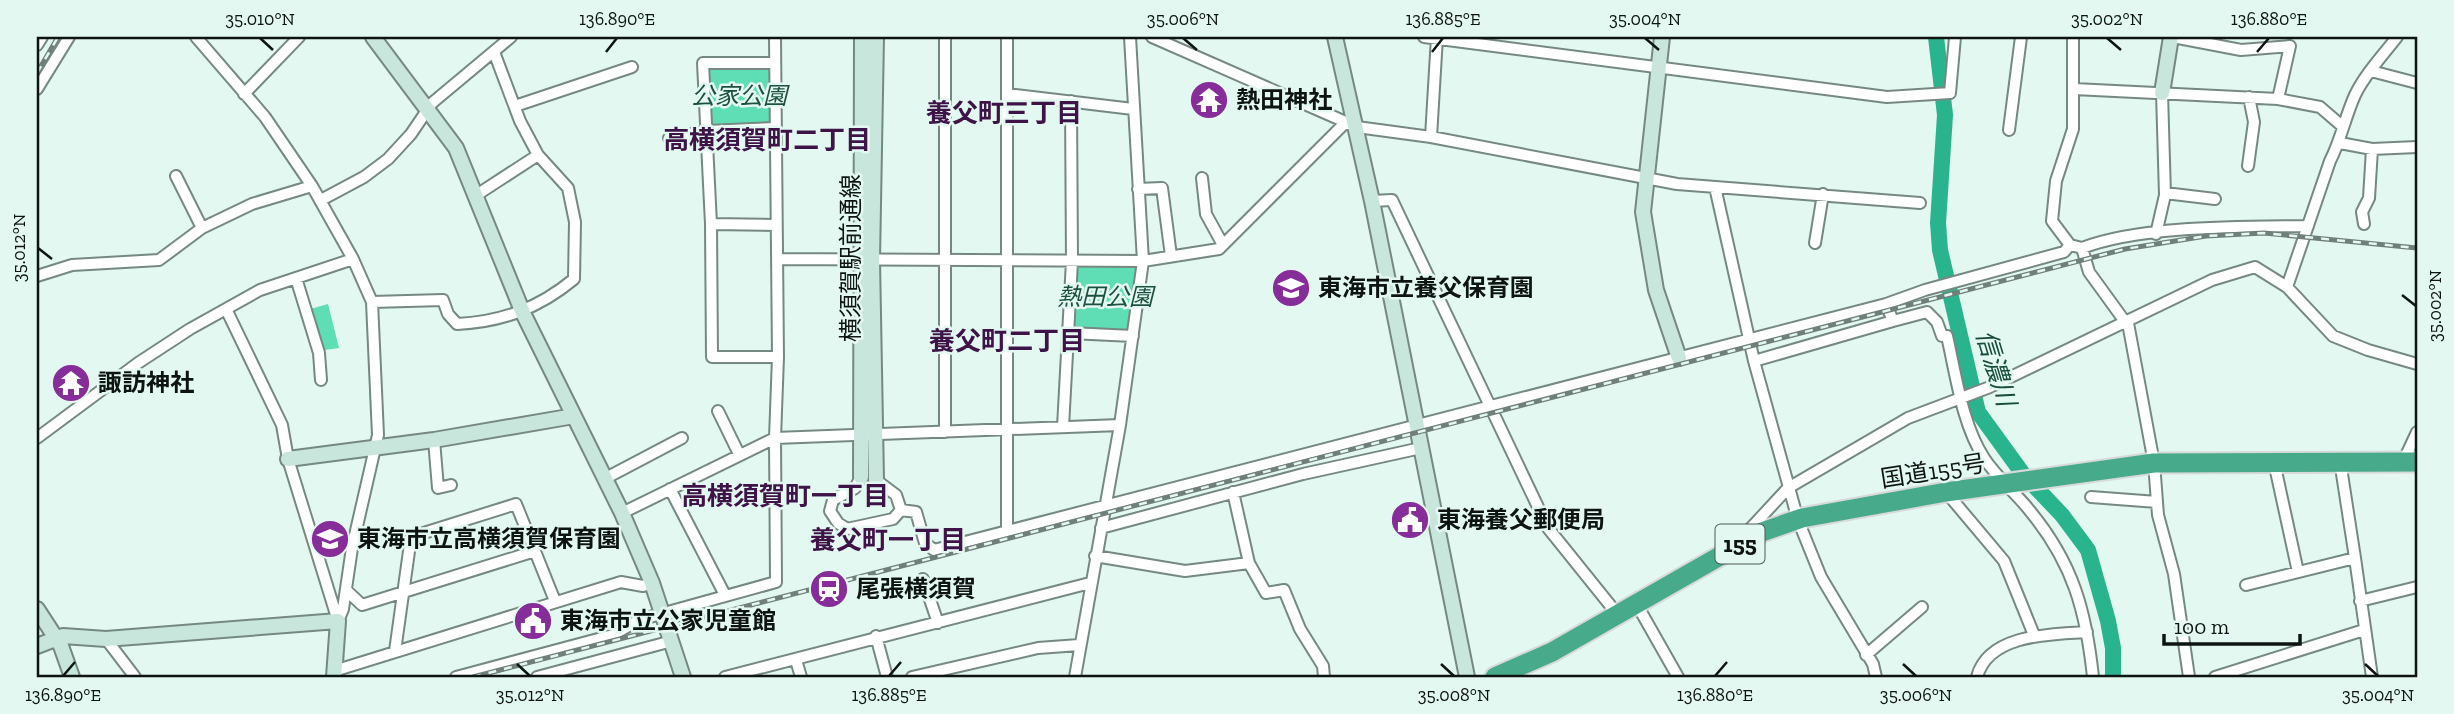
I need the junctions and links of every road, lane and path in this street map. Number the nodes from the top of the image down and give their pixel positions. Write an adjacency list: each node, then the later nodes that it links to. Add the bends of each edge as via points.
1 (42, 37): 23 (street)
2 (69, 37): 30 (street)
3 (195, 37): 33 (street)
4 (299, 37): 33 (street)
5 (373, 37): 39 (street)
6 (511, 37): 24 (street)
7 (775, 37): 25 (street)
8 (862, 37): 80 (street, 横須賀駅前通線)
9 (876, 37): 80 (street, 横須賀駅前通線)
10 (945, 37): 79 (street)
11 (1007, 37): 34 (street)
12 (1130, 37): 40 (street)
13 (1335, 37): 41 (street)
14 (1424, 37): 22 (street)
15 (1662, 37): 27 (street)
16 (1955, 37): 27 (street, via 1953,91 1945,93 1887,97)
17 (2021, 37): 44 (street)
18 (2073, 37): 31 (street)
19 (2172, 37): 32 (street); 36 (street, via 2241,50 2290,46)
20 (2397, 37): 28 (street)
21 (1159, 38): 41 (street)
22 (1437, 38): 27 (street); 46 (street)
23 (37, 46)
24 (494, 52): 38 (street); 39 (street)
25 (774, 63): 43 (street); 45 (street, via 703,63)
26 (632, 67): 38 (street)
27 (1658, 67): 54 (street)
28 (2371, 71): 29 (street); 42 (street)
29 (2417, 83)
30 (37, 89)
31 (2074, 89): 32 (street); 74 (street, via 2073,129 2052,201 2052,221)
32 (2162, 93): 35 (street); 59 (street)
33 (244, 94): 56 (street)
34 (1007, 94): 37 (street); 81 (street)
35 (2249, 97): 36 (street); 52 (street, via 2253,122)
36 (2278, 99): 42 (street, via 2320,107)
37 (1071, 101): 40 (street); 82 (street)
38 (515, 106): 51 (street)
39 (428, 109): 61 (street, via 456,148); 63 (street, via 388,159)
40 (1133, 109): 58 (street)
41 (1350, 125): 46 (street); 64 (street); 73 (street)
42 (2342, 126): 48 (street)
43 (775, 128): 45 (street); 67 (street)
44 (2009, 130)
45 (707, 131): 47 (street); 66 (street)
46 (1431, 137): 54 (street)
47 (669, 138)
48 (2340, 143): 50 (street); 69 (street)
49 (2417, 147): 50 (street)
50 (2372, 149): 68 (street)
51 (538, 155): 61 (street); 90 (street, via 568,188 573,202 574,279)
52 (2248, 166)
53 (176, 176): 70 (street)
54 (1649, 177): 57 (street); 97 (street, via 1643,212 1647,250)
55 (1202, 178): 73 (street, via 1206,214)
56 (312, 186): 63 (street); 70 (street, via 252,204)
57 (1715, 187): 60 (street); 95 (street)
58 (1139, 189): 76 (street, via 1161,188); 83 (street)
59 (2165, 193): 62 (street); 71 (street)
60 (1823, 194): 65 (street); 72 (street)
61 (475, 196): 90 (street)
62 (2215, 199)
63 (321, 200): 77 (street)
64 (1373, 201): 102 (street, via 1392,200); 106 (street)
65 (1920, 203)
66 (711, 224): 67 (street); 96 (street, via 712,357)
67 (776, 225): 78 (street)
68 (2364, 225)
69 (2308, 226): 71 (street); 86 (street)
70 (202, 228): 84 (street, via 159,260 72,265)
71 (2156, 234): 75 (street)
72 (1815, 243)
73 (1223, 245): 76 (street)
74 (2070, 245): 75 (street); 88 (street, via 2064,252)
75 (2082, 248): 92 (street, via 2089,272)
76 (1171, 256): 83 (street)
77 (353, 259): 85 (street); 87 (street)
78 (777, 259): 80 (street); 96 (street)
79 (944, 259): 80 (street); 81 (street); 109 (street)
80 (867, 260): 111 (street, 横須賀駅前通線)
81 (1009, 260): 82 (street); 108 (street)
82 (1072, 261): 83 (street); 93 (street)
83 (1143, 261): 94 (street)
84 (37, 276)
85 (296, 278): 89 (street, via 260,290); 100 (street, via 318,351)
86 (2287, 287): 92 (street, via 2255,267 2247,268 2212,280); 99 (street, via 2333,336)
87 (372, 302): 90 (street, via 443,300 457,324); 116 (street)
88 (1886, 304): 91 (street); 95 (street)
89 (227, 311): 112 (street, via 138,363); 119 (street, via 282,425)
90 (523, 313): 104 (street)
91 (1893, 321): 98 (street); 101 (street, via 1927,312 1937,322 1942,336 1947,336)
92 (2127, 323): 101 (street); 123 (street)
93 (1070, 333): 94 (street); 107 (street)
94 (1133, 336): 105 (street)
95 (1750, 340): 97 (street); 98 (street)
96 (778, 357): 114 (street)
97 (1679, 358): 102 (street)
98 (1754, 361): 128 (street)
99 (2417, 364)
100 (321, 380)
101 (1963, 397): 126 (street, via 1984,458); 128 (street, via 1908,418)
102 (1490, 406): 106 (street); 160 (street, via 1548,528)
103 (718, 411): 118 (street)
104 (574, 416): 115 (street); 124 (street)
105 (1120, 425): 107 (street); 134 (street)
106 (1417, 426): 117 (street); 134 (street)
107 (1063, 427): 108 (street)
108 (1009, 428): 109 (street); 139 (street)
109 (944, 432): 111 (street)
110 (2417, 432): 122 (street)
111 (868, 435): 114 (street); 125 (street, 横須賀駅前通線)
112 (37, 438)
113 (682, 438): 124 (street)
114 (775, 438): 118 (street); 153 (street, via 776,582)
115 (433, 440): 116 (street); 127 (street, via 438,488)
116 (376, 446): 119 (street); 151 (street)
117 (1422, 447): 130 (street); 187 (street)
118 (739, 454): 129 (street)
119 (288, 459): 161 (street)
120 (2340, 461): 121 (highway, 国道155号 / 155); 122 (highway, 国道155号 / 155); 143 (street)
121 (2274, 462): 123 (highway, 国道155号 / 155); 145 (street)
122 (2410, 462)
123 (2154, 463): 126 (highway, 国道155号 / 155); 133 (street)
124 (606, 478): 136 (street)
125 (869, 479): 135 (street, via 896,495); 135 (street, via 833,500 830,511 838,523 847,528 893,519)
126 (2008, 483): 131 (highway, 国道155号 / 155); 164 (street, via 2065,560)
127 (451, 485)
128 (1788, 488): 137 (street); 140 (street, via 1750,529)
129 (670, 489): 136 (street); 153 (street)
130 (1233, 492): 138 (street); 144 (street)
131 (1945, 492): 137 (highway, 国道155号 / 155); 165 (street, via 2004,561)
132 (2091, 497): 133 (street)
133 (2157, 502): 193 (street, via 2174,574)
134 (1106, 506): 138 (street); 139 (street)
135 (901, 510): 139 (street, via 916,512 931,550)
136 (622, 513): 147 (street)
137 (1798, 520): 140 (highway, 国道155号 / 155); 173 (street, via 1821,577)
138 (1101, 528): 142 (street)
139 (1007, 531)
140 (1751, 538): 156 (highway, 国道155号 / 155)
141 (536, 551): 152 (street); 152 (street, via 516,504 411,537); 154 (street)
142 (1096, 556): 144 (street, via 1185,571); 148 (street)
143 (2355, 558): 145 (street); 155 (street)
144 (1249, 564): 186 (street, via 1266,593 1284,590 1300,629 1323,666)
145 (2298, 572): 149 (street)
146 (923, 579): 162 (street)
147 (652, 583): 154 (street, via 621,582); 159 (street)
148 (1090, 583): 162 (street); 170 (street)
149 (2246, 585)
150 (2417, 587): 155 (street)
151 (346, 590): 152 (street, via 362,605); 161 (street)
152 (403, 593): 172 (street)
153 (725, 595): 159 (street)
154 (555, 601): 172 (street)
155 (2360, 601): 163 (street)
156 (1636, 603): 160 (highway, 国道155号 / 155); 189 (street)
157 (1922, 607): 173 (street)
158 (37, 609): 167 (street)
159 (663, 615): 169 (street); 178 (street, via 639,620 613,635)
160 (1618, 615): 188 (highway, 国道155号 / 155)
161 (338, 621): 168 (street); 175 (street)
162 (938, 623): 166 (street)
163 (2364, 629): 194 (street); 195 (street)
164 (2087, 632): 165 (street); 192 (street)
165 (2034, 635): 191 (street, via 1983,660)
166 (876, 636): 174 (street); 183 (street)
167 (56, 638): 168 (street); 171 (street); 176 (street)
168 (106, 639): 177 (street)
169 (672, 641): 179 (street); 180 (street)
170 (1079, 645): 184 (street, via 1038,648); 185 (street)
171 (37, 646)
172 (395, 651): 175 (street)
173 (1866, 654): 190 (street)
174 (796, 660): 181 (street); 182 (street)
175 (334, 674)
176 (72, 677)
177 (135, 677)
178 (456, 677)
179 (537, 677)
180 (683, 677)
181 (725, 677)
182 (801, 677)
183 (887, 677)
184 (912, 677)
185 (1075, 677)
186 (1324, 677)
187 (1467, 677)
188 (1496, 677)
189 (1678, 677)
190 (1877, 677)
191 (1977, 677)
192 (2093, 677)
193 (2189, 677)
194 (2215, 677)
195 (2372, 677)

